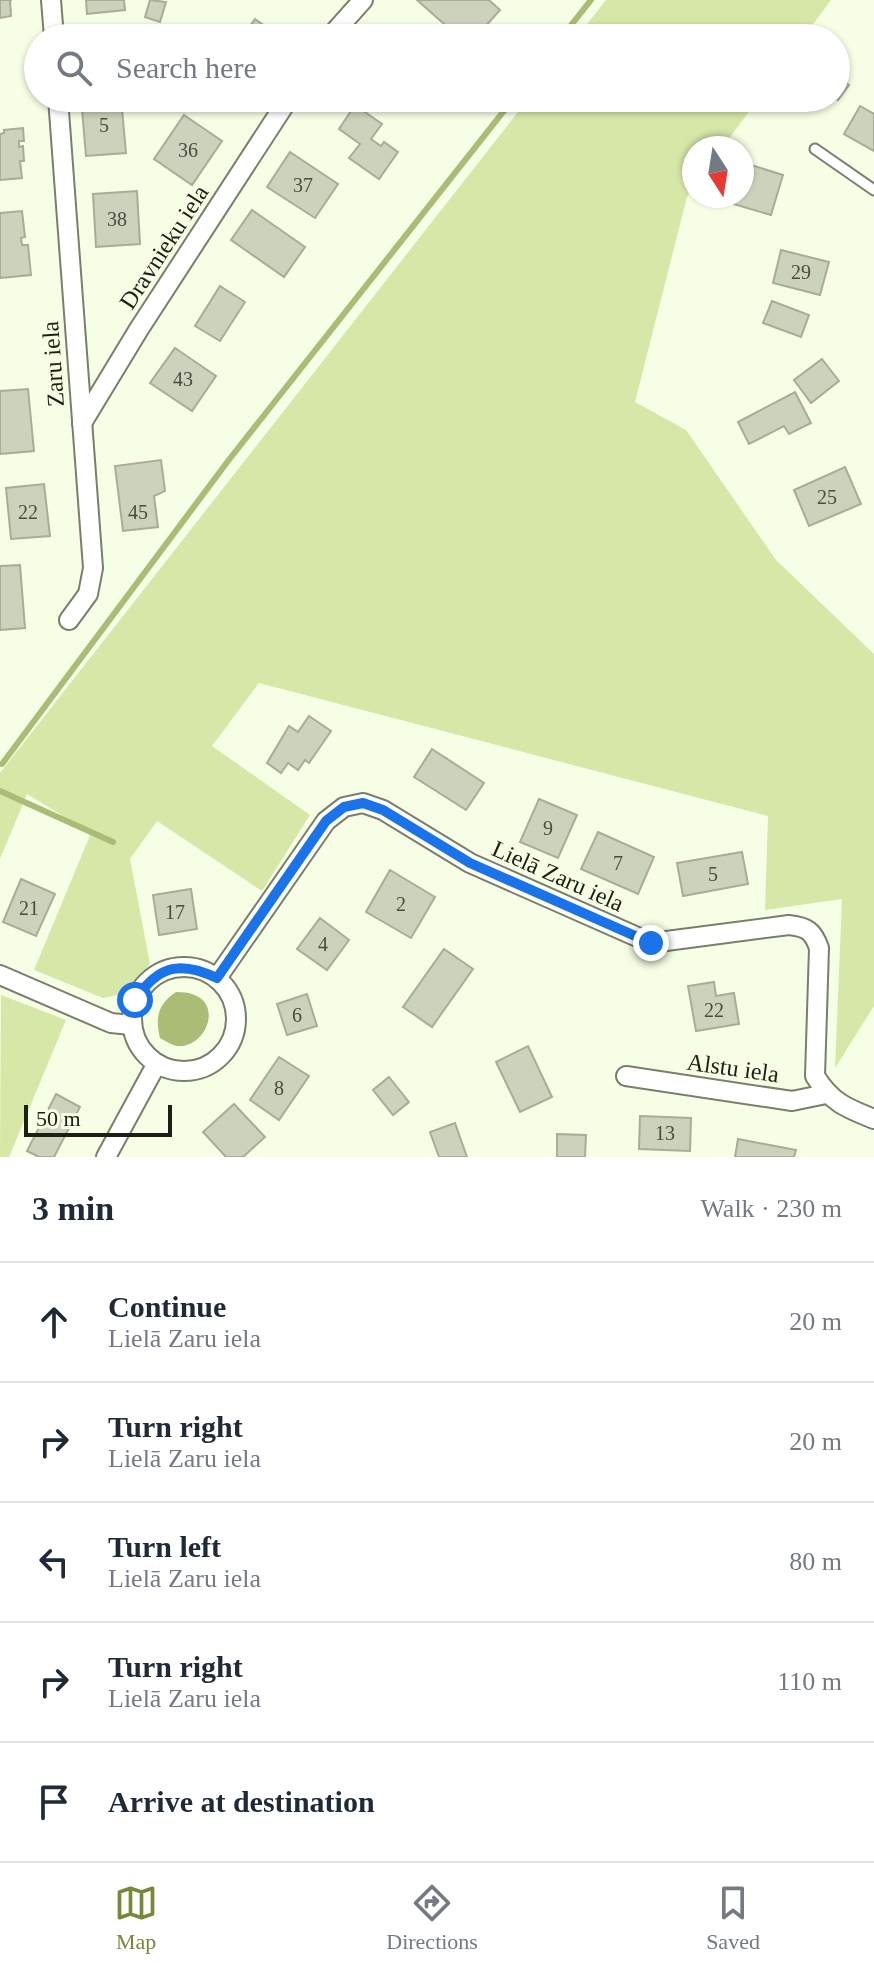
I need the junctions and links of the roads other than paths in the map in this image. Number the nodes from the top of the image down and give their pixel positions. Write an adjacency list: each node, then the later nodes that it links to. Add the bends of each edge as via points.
1 (51, 0): 3 (street)
2 (363, 0): 4 (street)
3 (53, 24)
4 (342, 24)
5 (59, 112): 9 (street, Zaru iela)
6 (280, 112): 9 (street, Dravnieku iela)
7 (815, 149): 8 (lane)
8 (874, 190)
9 (82, 423): 10 (street, Zaru iela, via 93,568 88,594)
10 (69, 620)
11 (0, 975): 13 (street, via 111,1023)
12 (217, 978): 13 (street, via 195,967 170,969 149,980 135,1000); 14 (street, via 233,999 237,1025 228,1050 207,1067 181,1072); 16 (street, Lielā Zaru iela, via 326,821 344,807 363,803 470,863 651,943 804,926 819,948 815,1076)
13 (131, 1025): 14 (street, via 139,1048)
14 (156, 1065): 18 (street)
15 (626, 1076): 16 (street, Alstu iela, via 792,1101)
16 (826, 1094): 17 (street)
17 (874, 1119)
18 (106, 1157)

